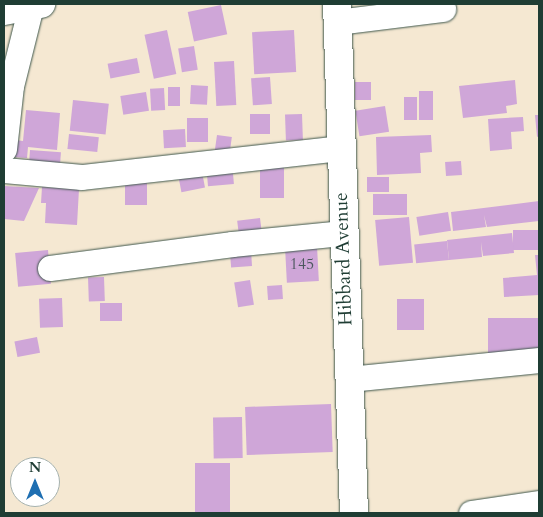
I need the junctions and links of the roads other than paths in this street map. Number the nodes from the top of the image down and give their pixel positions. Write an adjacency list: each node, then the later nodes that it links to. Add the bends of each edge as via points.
1 (36, 5): 3 (main road); 6 (street, via 11,86)
2 (443, 9): 4 (street)
3 (4, 11)
4 (337, 13): 5 (main road, Hibbard Avenue)
5 (340, 148): 7 (street, via 82,177); 8 (main road, Hibbard Avenue)
6 (4, 149)
7 (4, 170)
8 (343, 233): 9 (street); 11 (main road, Hibbard Avenue)
9 (50, 268)
10 (539, 360): 11 (street)
11 (349, 379): 13 (main road, Hibbard Avenue)
12 (539, 503): 14 (street)
13 (354, 513)
14 (471, 513)

